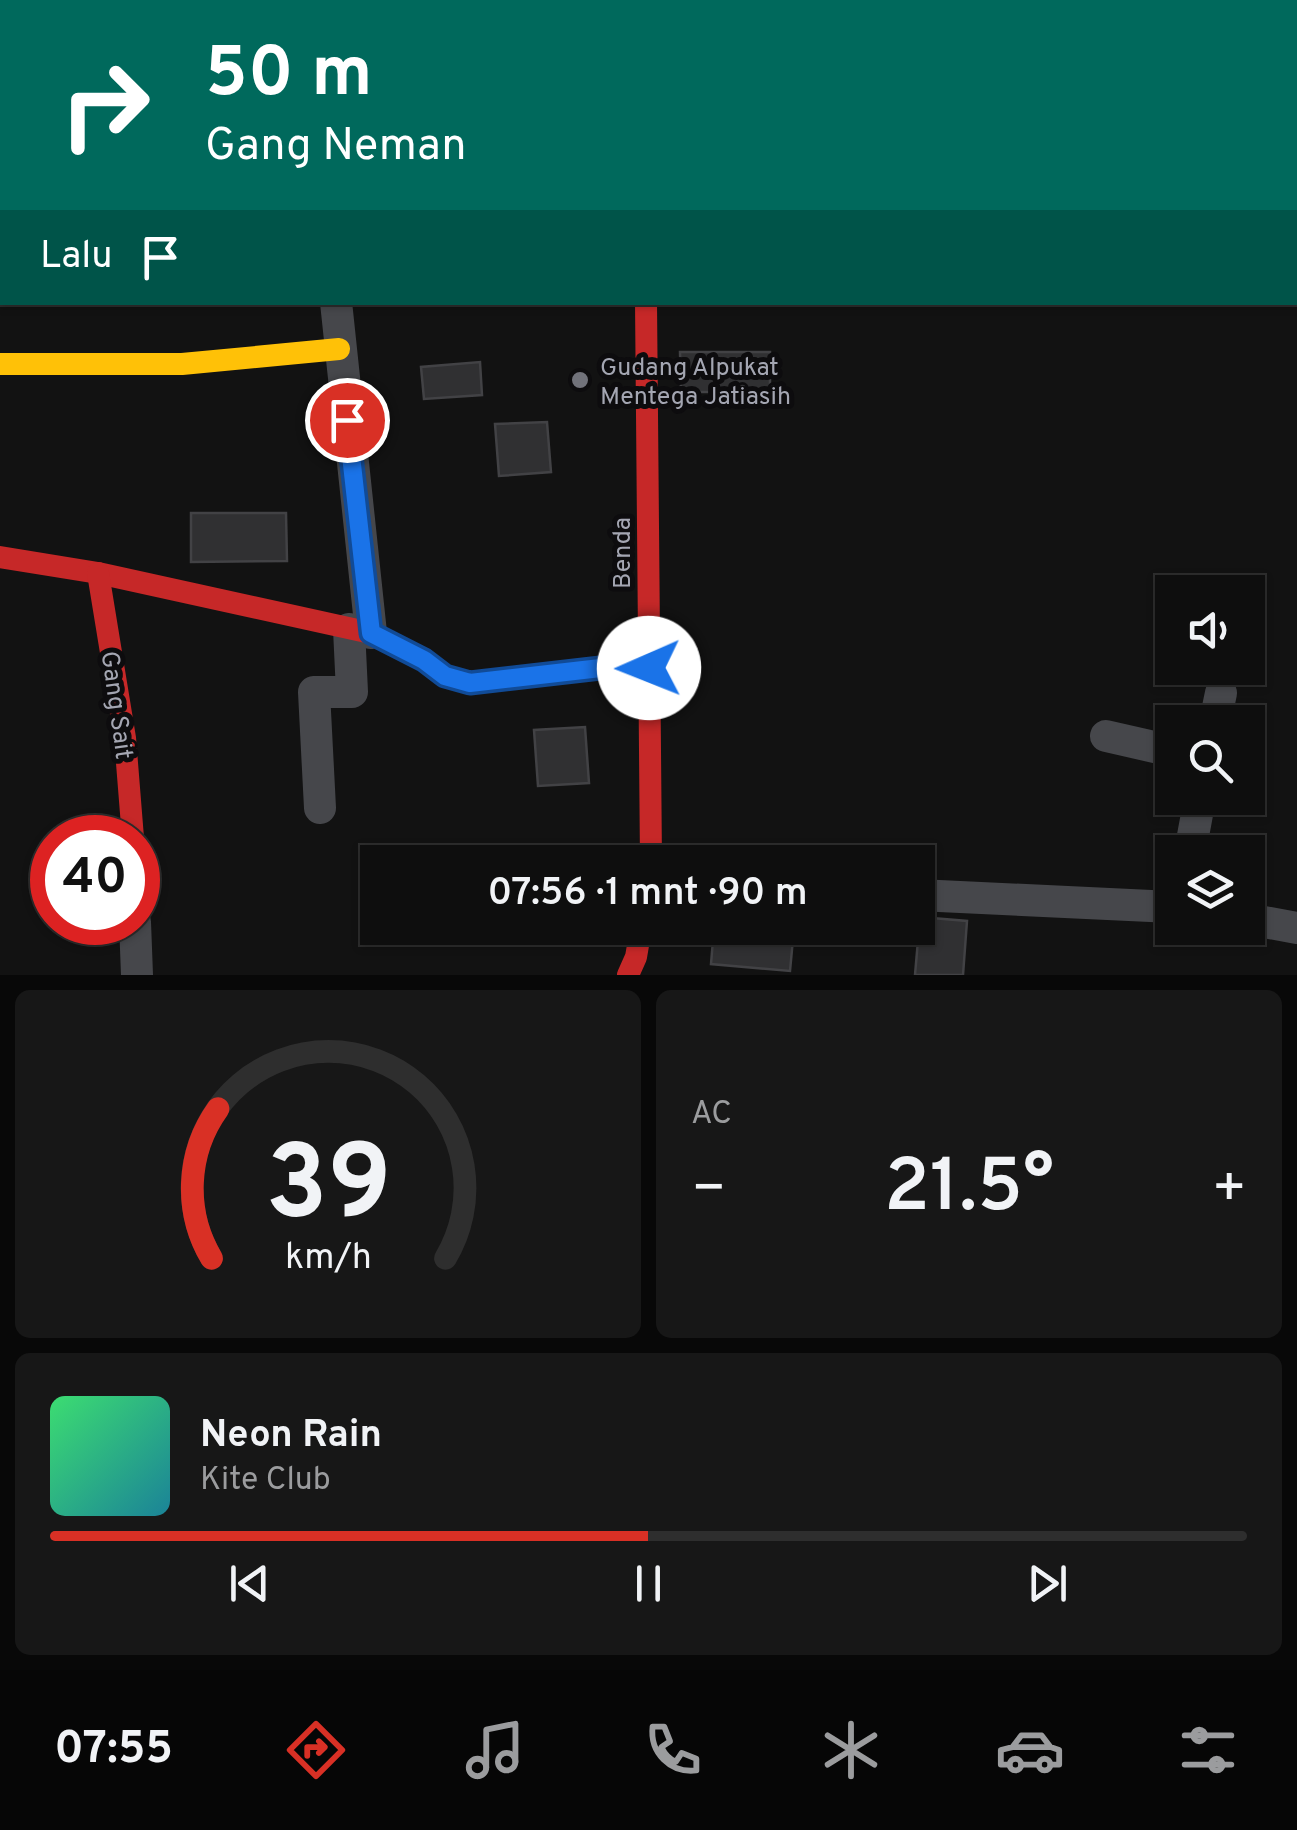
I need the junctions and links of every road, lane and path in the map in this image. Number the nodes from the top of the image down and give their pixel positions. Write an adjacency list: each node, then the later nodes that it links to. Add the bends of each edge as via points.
1 (336, 305): 3 (street)
2 (646, 305): 8 (street, Benda)
3 (339, 349): 4 (street, via 182,364); 7 (street)
4 (0, 364)
5 (0, 557): 6 (street)
6 (98, 573): 7 (street); 12 (street, Gang Sait)
7 (360, 631): 8 (street, via 470,683); 11 (street, via 352,692 314,692)
8 (649, 668): 13 (street, Benda)
9 (1106, 736): 10 (street)
10 (1155, 747)
11 (320, 808)
12 (132, 815)
13 (651, 845)
14 (935, 896): 15 (street)
15 (1155, 905)
16 (1265, 922): 17 (street)
17 (1297, 928)
18 (136, 945): 20 (street)
19 (638, 945): 21 (street)
20 (137, 975)
21 (628, 975)

